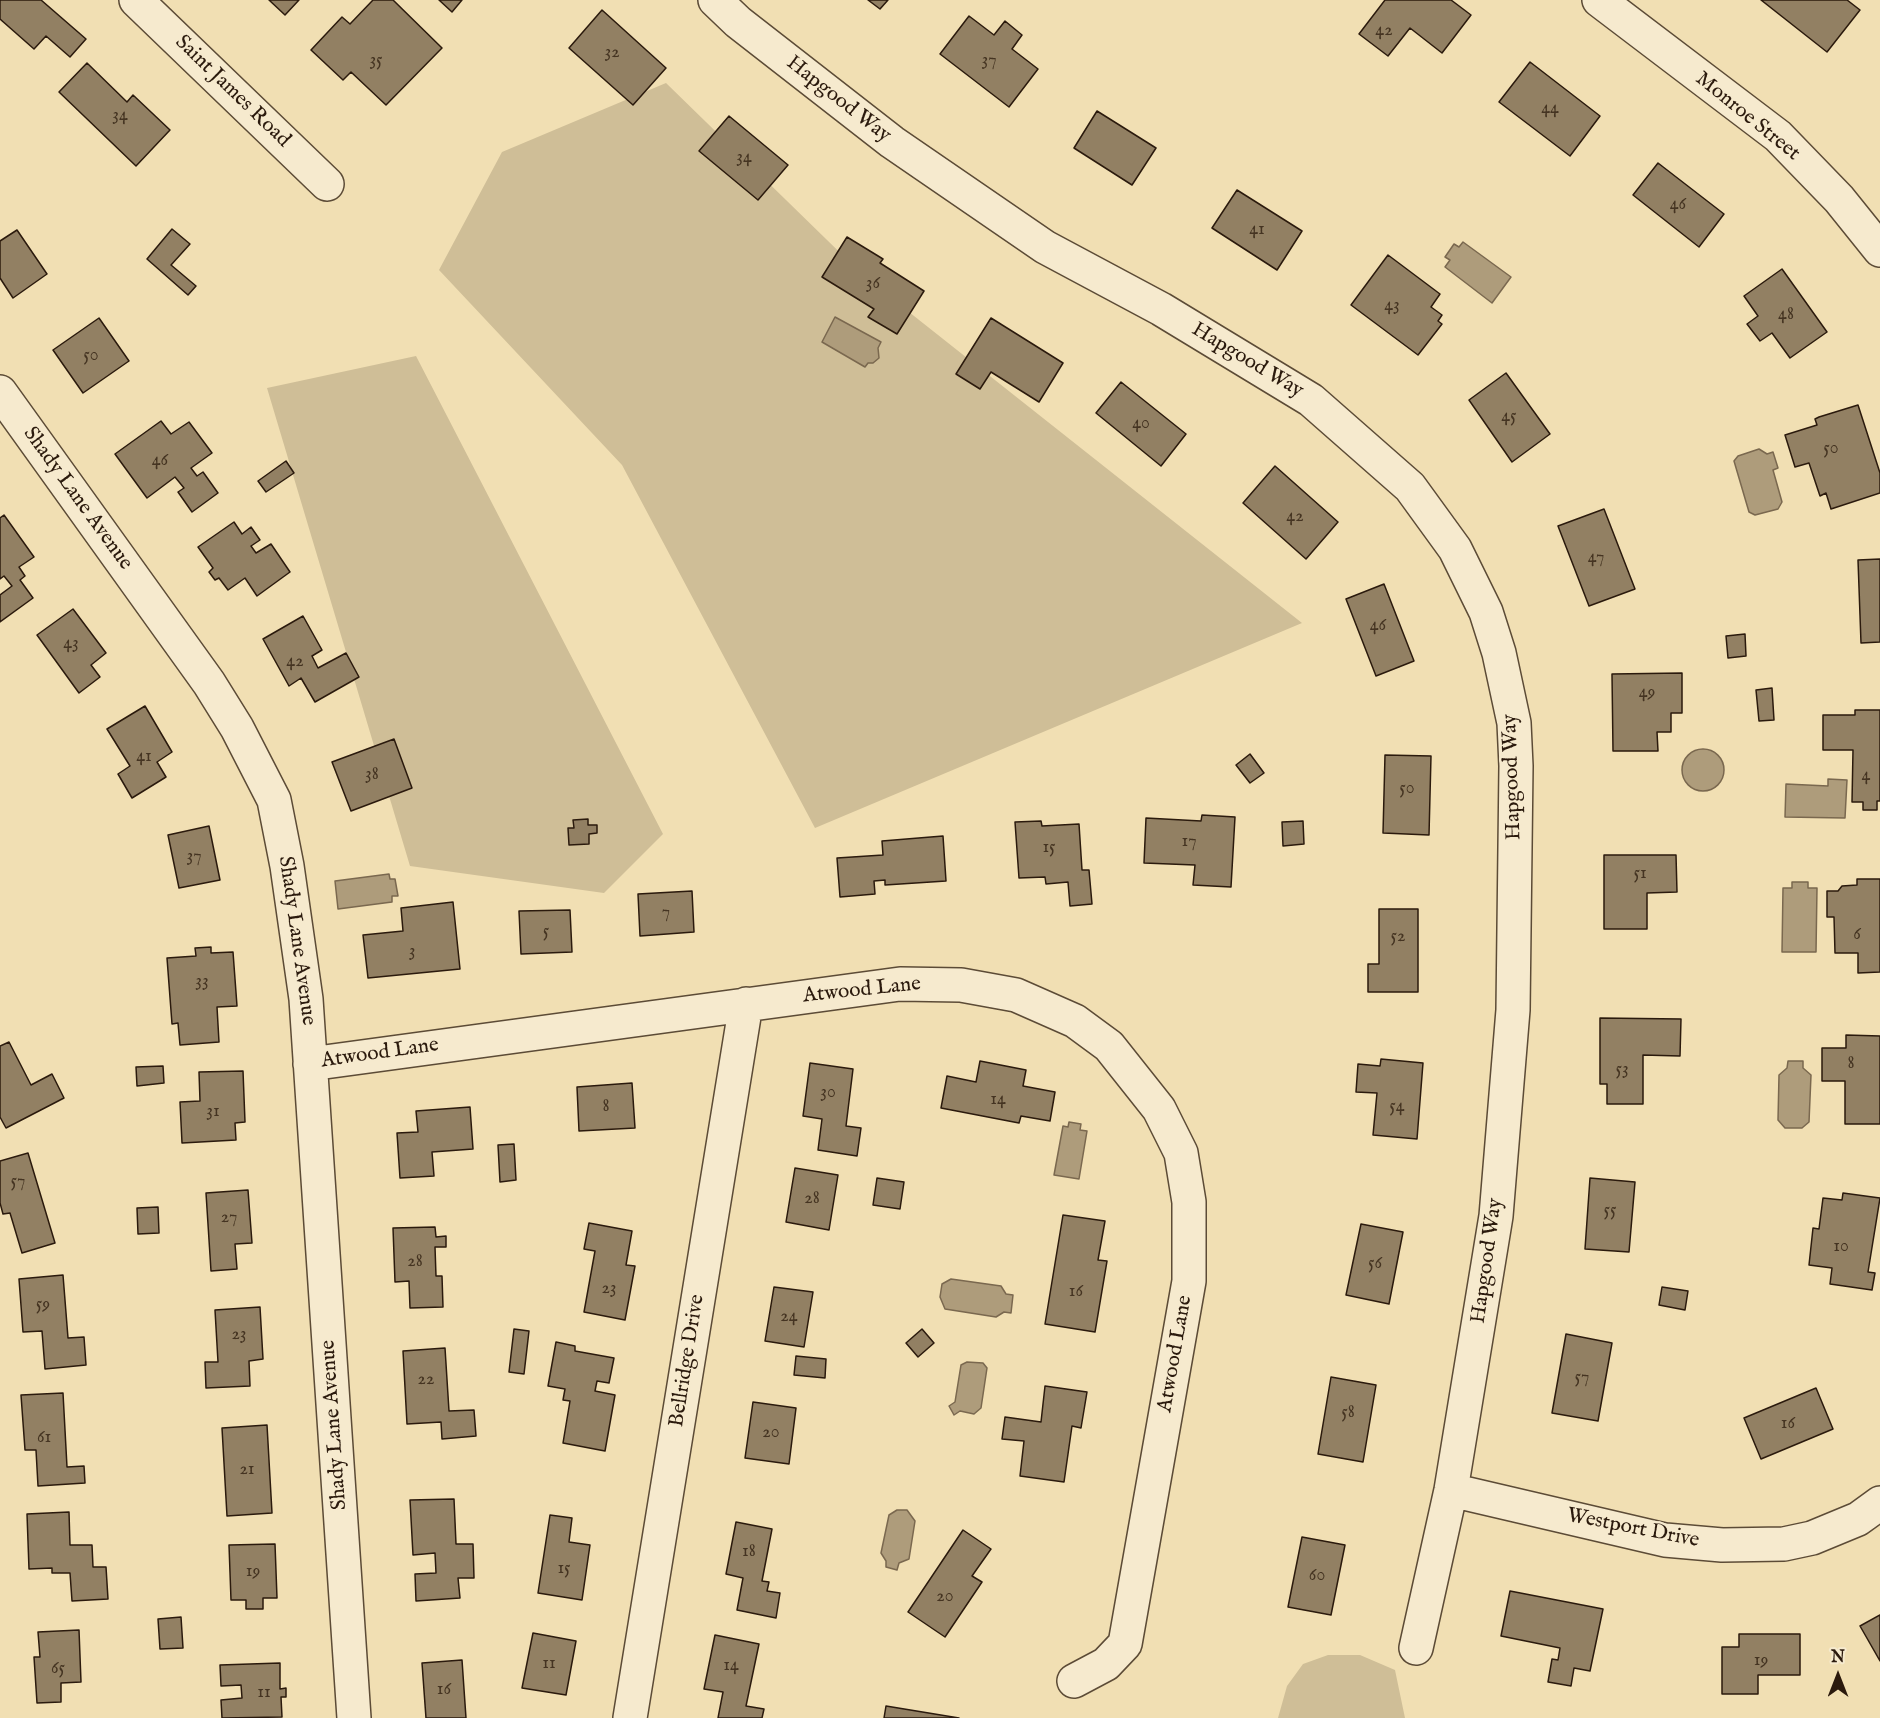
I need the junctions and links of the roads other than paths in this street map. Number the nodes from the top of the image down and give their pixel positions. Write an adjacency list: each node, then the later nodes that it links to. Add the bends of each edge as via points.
1 (136, 0): 4 (street, Saint James Road)
2 (715, 0): 9 (street, Hapgood Way, via 892,142 1045,247 1161,309 1311,400 1410,487 1455,549 1486,612 1499,653 1514,723 1516,766 1513,1010 1496,1216)
3 (1599, 0): 5 (street, Monroe Street, via 1778,136 1839,199)
4 (327, 184)
5 (1880, 250)
6 (0, 392): 8 (street, Shady Lane Avenue, via 209,683 274,800 306,999)
7 (746, 1004): 8 (street, Atwood Lane); 12 (street, Atwood Lane, via 900,984 961,985 1016,995 1075,1021 1109,1046 1159,1109 1181,1153 1189,1202 1189,1281 1125,1644 1106,1664); 14 (street, Bellridge Drive)
8 (310, 1064): 13 (street, Shady Lane Avenue)
9 (1451, 1490): 10 (street, Westport Drive, via 1665,1540 1722,1545 1784,1544 1812,1538 1858,1519); 11 (street, Hapgood Way)
10 (1880, 1503)
11 (1416, 1648)
12 (1074, 1681)
13 (354, 1718)
14 (630, 1718)

